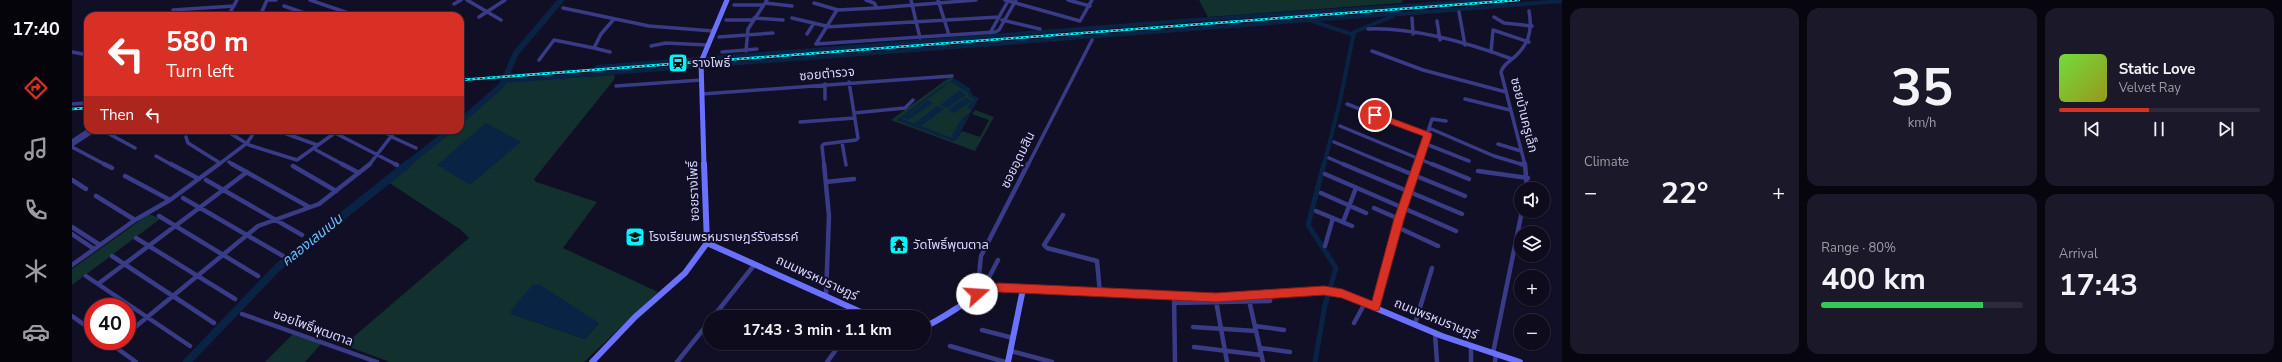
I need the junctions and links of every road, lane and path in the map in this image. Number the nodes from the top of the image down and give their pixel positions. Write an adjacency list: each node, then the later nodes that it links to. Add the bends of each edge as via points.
1 (237, 0): 22 (street)
2 (267, 0): 3 (street); 33 (street)
3 (276, 0)
4 (310, 0): 30 (street)
5 (460, 0): 19 (street)
6 (467, 0): 36 (street)
7 (505, 0): 36 (street)
8 (727, 0): 57 (street, ซอยรางโพธิ์)
9 (866, 0): 27 (street, via 874,3)
10 (911, 0): 21 (street)
11 (976, 0): 16 (street)
12 (1006, 0): 15 (street); 41 (street)
13 (1068, 0): 25 (street)
14 (1092, 0): 25 (street)
15 (1015, 1): 25 (street, via 1080,21); 49 (street)
16 (938, 2): 21 (street); 48 (street)
17 (765, 3): 20 (street); 24 (street); 44 (street)
18 (814, 3): 29 (street)
19 (454, 4)
20 (734, 5)
21 (912, 5): 27 (street); 51 (street)
22 (234, 6): 28 (street); 32 (street)
23 (284, 6): 34 (street)
24 (792, 6)
25 (1090, 6)
26 (563, 8): 43 (street)
27 (877, 8): 29 (street)
28 (173, 10)
29 (837, 10): 54 (street)
30 (341, 11): 35 (street)
31 (1529, 11): 53 (street)
32 (230, 12)
33 (262, 12)
34 (301, 12)
35 (344, 12)
36 (486, 12): 38 (street); 45 (street)
37 (1459, 12): 70 (street)
38 (479, 17)
39 (1494, 17): 53 (street, via 1504,23)
40 (792, 18): 52 (street)
41 (999, 18): 48 (street); 49 (street); 59 (street)
42 (1412, 18): 61 (street)
43 (614, 19): 57 (street, via 677,29); 72 (street, via 601,34)
44 (753, 19): 46 (street); 47 (street); 62 (street)
45 (501, 20)
46 (726, 20)
47 (783, 20)
48 (944, 20): 51 (street); 63 (street)
49 (1004, 20): 56 (street); 59 (street, via 998,31)
50 (1437, 21): 67 (street)
51 (916, 22): 54 (street); 65 (street)
52 (814, 23): 54 (street); 60 (street)
53 (1532, 26): 68 (street)
54 (826, 27): 65 (street, via 816,44)
55 (1368, 29): 61 (street, via 1384,27)
56 (1040, 30)
57 (713, 31): 69 (street, ซอยรางโพธิ์)
58 (773, 33): 62 (street)
59 (990, 33): 63 (street)
60 (807, 34)
61 (1413, 34): 67 (street)
62 (747, 35): 64 (street); 75 (street)
63 (949, 36): 65 (street)
64 (720, 37)
65 (920, 38)
66 (1092, 40): 209 (street, ซอยอุดมสิน, via 981,256)
67 (1440, 40): 70 (street)
68 (1529, 42): 79 (street, via 1493,30); 81 (street, ซอยบ้านครูเล็ก)
69 (707, 45): 71 (street, via 666,42); 84 (street, ซอยรางโพธิ์, via 702,58)
70 (1465, 45): 79 (street)
71 (651, 46)
72 (594, 48): 77 (street); 82 (street, via 554,40)
73 (757, 49): 75 (street)
74 (1372, 50): 88 (street, via 1423,70)
75 (746, 51): 78 (street)
76 (72, 52): 80 (street)
77 (610, 52)
78 (722, 52)
79 (1491, 52): 81 (street)
80 (84, 54)
81 (1512, 59): 88 (street, ซอยบ้านครูเล็ก, via 1502,70)
82 (539, 60)
83 (952, 76): 85 (street, ซอยตำรวจ)
84 (701, 80): 87 (street); 89 (street, ซอยรางโพธิ์)
85 (849, 82): 86 (street, ซอยตำรวจ); 97 (street)
86 (825, 84): 89 (street, ซอยตำรวจ); 90 (street)
87 (616, 86)
88 (1506, 92): 96 (street, ซอยบ้านครูเล็ก)
89 (702, 94): 188 (street, ซอยรางโพธิ์)
90 (825, 99)
91 (913, 100): 97 (street, via 905,108)
92 (1465, 100): 96 (street)
93 (84, 102): 94 (street)
94 (72, 104)
95 (1347, 104): 112 (street)
96 (1510, 110): 126 (street, ซอยบ้านครูเล็ก)
97 (854, 113): 98 (street)
98 (855, 118): 100 (street); 116 (street, via 858,138)
99 (1446, 121): 102 (street, via 1432,119)
100 (800, 122)
101 (1340, 126): 130 (street)
102 (1429, 128): 112 (street); 136 (street, via 1494,156)
103 (84, 133): 115 (street)
104 (89, 134): 122 (street)
105 (109, 134): 123 (street)
106 (230, 134): 118 (street)
107 (253, 134): 118 (street)
108 (287, 134): 121 (street)
109 (332, 134): 121 (street)
110 (341, 134): 128 (street)
111 (388, 134): 113 (street)
112 (1428, 135): 119 (street)
113 (392, 136): 124 (street); 128 (street)
114 (186, 137): 133 (street, via 188,143)
115 (72, 141)
116 (842, 142): 135 (street); 151 (street, via 822,145)
117 (1334, 142): 143 (street)
118 (247, 143): 121 (street, via 297,160); 133 (street)
119 (1426, 144): 130 (street); 131 (street)
120 (1498, 144): 126 (street)
121 (317, 145)
122 (72, 146): 138 (street)
123 (135, 148)
124 (416, 148)
125 (316, 150): 141 (street)
126 (1521, 151): 136 (street, ซอยบ้านครูเล็ก)
127 (156, 156): 146 (street)
128 (378, 156): 134 (street); 141 (street)
129 (1329, 158): 157 (street)
130 (1420, 159): 143 (street); 148 (street)
131 (1469, 161)
132 (229, 162): 140 (street)
133 (220, 163): 146 (street)
134 (397, 165)
135 (846, 165)
136 (1525, 165): 145 (street, ซอยบ้านครูเล็ก)
137 (293, 166): 156 (street)
138 (112, 168)
139 (1478, 171): 145 (street)
140 (247, 172): 155 (street); 165 (street)
141 (359, 173): 156 (street)
142 (1325, 174): 154 (street)
143 (1415, 175): 157 (street); 160 (street)
144 (125, 176): 162 (street)
145 (1528, 178): 152 (street, ซอยบ้านครูเล็ก)
146 (199, 179): 162 (street)
147 (854, 179): 151 (street)
148 (1469, 179)
149 (72, 180): 153 (street)
150 (206, 180): 155 (street)
151 (826, 182): 212 (street, via 829,216)
152 (1528, 182)
153 (86, 188)
154 (1356, 188): 163 (street); 167 (street)
155 (223, 189): 164 (street); 173 (street)
156 (336, 191): 165 (street, via 319,204)
157 (1409, 191): 167 (street); 170 (street)
158 (1321, 193): 163 (street)
159 (96, 196): 177 (street)
160 (1465, 196)
161 (183, 198): 164 (street)
162 (170, 200): 177 (street)
163 (1349, 205): 169 (street); 178 (street)
164 (198, 207): 179 (street); 185 (street)
165 (309, 207): 173 (street)
166 (1374, 208): 176 (street)
167 (1403, 208): 176 (street); 183 (street)
168 (1316, 211): 174 (street)
169 (1366, 213)
170 (1462, 214)
171 (1062, 215): 208 (street, via 1044,245 1046,248 1097,261)
172 (159, 216): 179 (street)
173 (275, 218): 185 (street); 186 (street)
174 (1333, 218): 178 (street); 191 (street)
175 (1521, 218): 248 (street)
176 (1399, 219): 182 (street)
177 (135, 220): 189 (street)
178 (1342, 222): 180 (street)
179 (174, 226): 190 (street); 194 (street)
180 (1352, 226)
181 (72, 227): 189 (street)
182 (1397, 227): 192 (street); 218 (street)
183 (1456, 231)
184 (72, 234): 193 (street)
185 (247, 235): 194 (street); 196 (street)
186 (302, 235)
187 (136, 238): 190 (street)
188 (707, 243): 199 (street, ถนนพรหมราษฎร์); 252 (street, via 679,282 640,312)
189 (100, 245): 193 (street)
190 (149, 245): 198 (street); 203 (street)
191 (1325, 246)
192 (1438, 246)
193 (94, 249): 200 (street)
194 (223, 254): 203 (street); 204 (street)
195 (112, 256): 198 (street)
196 (283, 256)
197 (998, 260): 207 (street, via 986,283)
198 (124, 264): 205 (street); 211 (street)
199 (756, 264): 212 (street, ถนนพรหมราษฎร์); 219 (street)
200 (72, 265)
201 (1432, 268): 227 (street)
202 (86, 276): 205 (street)
203 (197, 276): 211 (street); 213 (street)
204 (258, 276)
205 (98, 284): 223 (street)
206 (1023, 289): 207 (street, ถนนพรหมราษฎร์); 208 (street, ถนนพรหมราษฎร์); 237 (street)
207 (986, 290): 209 (street, ถนนพรหมราษฎร์)
208 (1100, 293): 210 (street, ถนนพรหมราษฎร์)
209 (977, 294): 226 (street, ถนนพรหมราษฎร์, via 958,310)
210 (1174, 295): 215 (street, ถนนพรหมราษฎร์); 216 (street)
211 (172, 296): 223 (street); 224 (street)
212 (826, 296): 220 (street, ถนนพรหมราษฎร์)
213 (235, 299)
214 (1249, 299): 215 (street, ถนนพรหมราษฎร์); 217 (street, ถนนพรหมราษฎร์, via 1271,294 1333,291); 232 (street)
215 (1216, 300): 216 (street); 231 (street)
216 (1174, 303): 257 (street)
217 (1365, 303): 218 (street, ถนนพรหมราษฎร์); 225 (street)
218 (1375, 307): 227 (street, ถนนพรหมราษฎร์)
219 (719, 310)
220 (852, 310)
221 (242, 314): 251 (street, ซอยโพธิ์พุฒตาล)
222 (72, 316): 228 (street)
223 (146, 317): 229 (street); 238 (street)
224 (214, 323)
225 (1354, 323)
226 (931, 324)
227 (1415, 324): 236 (street, ถนนพรหมราษฎร์)
228 (84, 325)
229 (136, 326)
230 (1193, 326): 231 (street)
231 (1221, 328): 232 (street); 245 (street)
232 (1255, 329): 235 (street); 242 (street)
233 (703, 330): 253 (street)
234 (982, 330): 237 (street)
235 (1284, 330)
236 (1435, 334): 240 (street, ถนนพรหมราษฎร์); 260 (street)
237 (1013, 338): 246 (street)
238 (190, 346)
239 (950, 346): 255 (street)
240 (1471, 346): 248 (street, ถนนพรหมราษฎร์); 261 (street)
241 (1194, 347): 245 (street)
242 (1260, 348): 247 (street); 249 (street)
243 (119, 350): 250 (street)
244 (836, 350): 254 (street)
245 (1225, 350): 249 (street); 258 (street)
246 (1011, 351): 255 (street); 256 (street)
247 (1290, 352)
248 (1495, 354): 262 (street); 263 (street, ถนนพรหมราษฎร์)
249 (1261, 355): 259 (street)
250 (136, 362)
251 (376, 362)
252 (592, 362)
253 (677, 362)
254 (827, 362)
255 (1007, 362)
256 (1052, 362)
257 (1176, 362)
258 (1227, 362)
259 (1263, 362)
260 (1437, 362)
261 (1471, 362)
262 (1496, 362)
263 (1520, 362)

